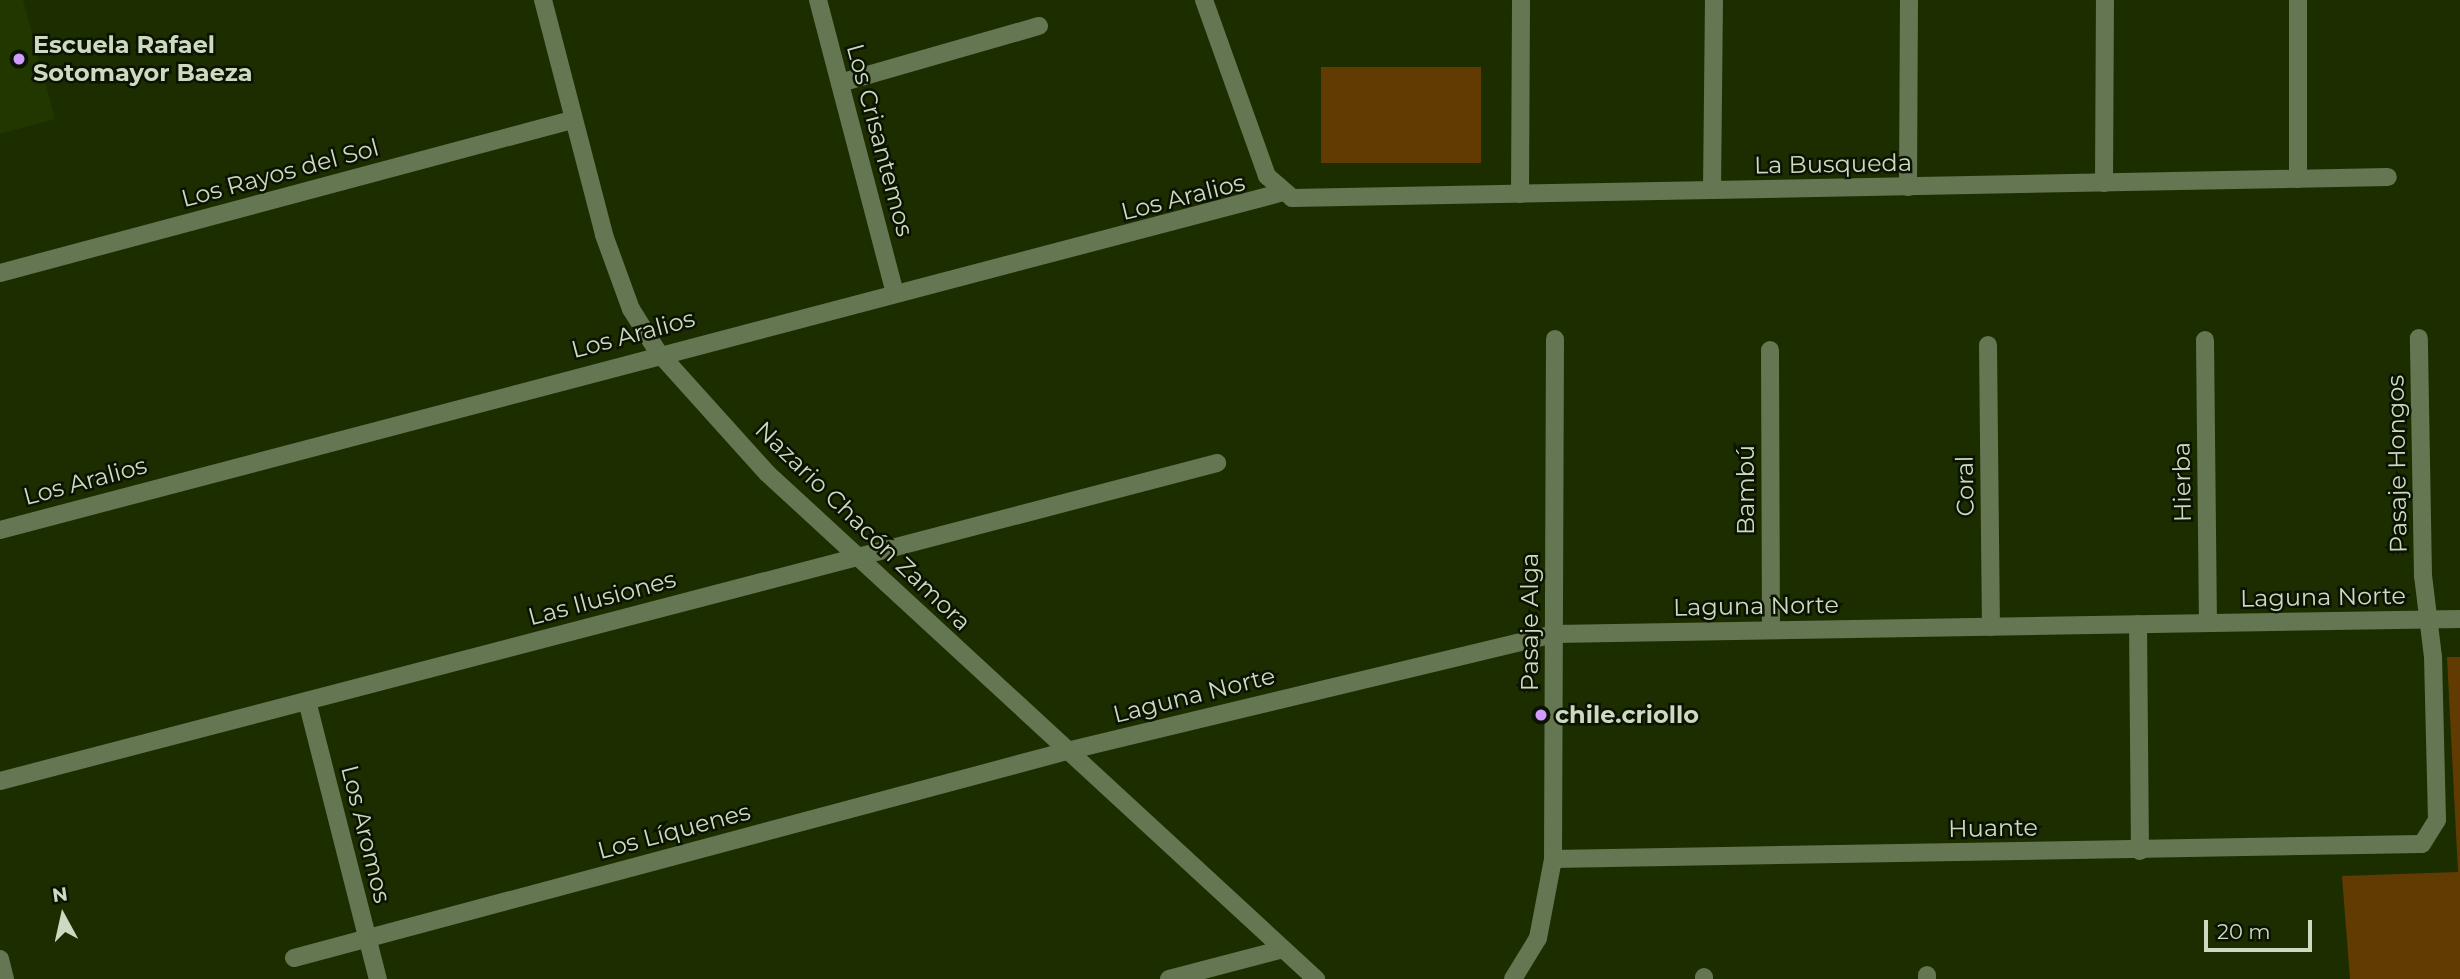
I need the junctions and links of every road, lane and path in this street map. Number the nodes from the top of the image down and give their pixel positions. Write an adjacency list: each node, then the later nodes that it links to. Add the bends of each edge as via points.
1 (543, 0): 11 (street, Nazario Chacón Zamora)
2 (818, 0): 10 (street, Los Crisantemos)
3 (1204, 0): 17 (street, via 1267,176)
4 (1521, 0): 18 (street)
5 (1714, 0): 16 (street)
6 (1909, 0): 15 (street)
7 (2105, 0): 14 (street)
8 (2298, 0): 13 (street)
9 (1039, 26): 10 (street)
10 (840, 83): 20 (street, Los Crisantemos)
11 (572, 120): 19 (street, Los Rayos del Sol); 26 (street, Nazario Chacón Zamora, via 618,276)
12 (2388, 177): 13 (street, La Busqueda)
13 (2298, 179): 14 (street, La Busqueda)
14 (2104, 183): 15 (street, La Busqueda)
15 (1908, 187): 16 (street, La Busqueda)
16 (1712, 190): 18 (street, La Busqueda)
17 (1280, 193): 18 (street, La Busqueda, via 1304,198); 20 (street, Los Aralios)
18 (1520, 194)
19 (0, 273)
20 (895, 293): 26 (street, Los Aralios)
21 (2420, 338): 31 (street, Pasaje Hongos)
22 (1555, 339): 36 (street, Pasaje Alga)
23 (2205, 341): 32 (street, Hierba)
24 (1988, 345): 34 (street, Coral)
25 (1770, 350): 35 (street, Bambú)
26 (658, 352): 28 (street, Los Aralios); 29 (street, Nazario Chacón Zamora, via 766,472)
27 (1217, 463): 29 (street, Las Ilusiones)
28 (0, 530)
29 (856, 557): 37 (street, Las Ilusiones); 38 (street, Nazario Chacón Zamora)
30 (2460, 619): 31 (street, Laguna Norte)
31 (2429, 620): 32 (street, Laguna Norte); 40 (street, Pasaje Hongos, via 2438,820)
32 (2208, 623): 33 (street, Laguna Norte)
33 (2138, 624): 34 (street, Laguna Norte); 41 (street)
34 (1991, 627): 35 (street, Laguna Norte)
35 (1771, 630): 36 (street, Laguna Norte)
36 (1554, 634): 38 (street, Laguna Norte); 42 (street, Pasaje Alga)
37 (307, 701): 39 (street, Las Ilusiones); 43 (street, Los Aromos)
38 (1067, 751): 43 (street, Los Líquenes); 44 (street, Nazario Chacón Zamora)
39 (0, 781)
40 (2430, 838): 41 (street, Huante, via 2411,846)
41 (2140, 851): 42 (street, Huante)
42 (1553, 859): 51 (street, Pasaje Alga, via 1538,939)
43 (368, 939): 45 (street, Los Líquenes); 48 (street, Los Aromos)
44 (1283, 949): 49 (street); 50 (street, Nazario Chacón Zamora)
45 (294, 958)
46 (0, 959): 47 (street)
47 (5, 979)
48 (378, 979)
49 (1169, 979)
50 (1316, 979)
51 (1513, 979)

